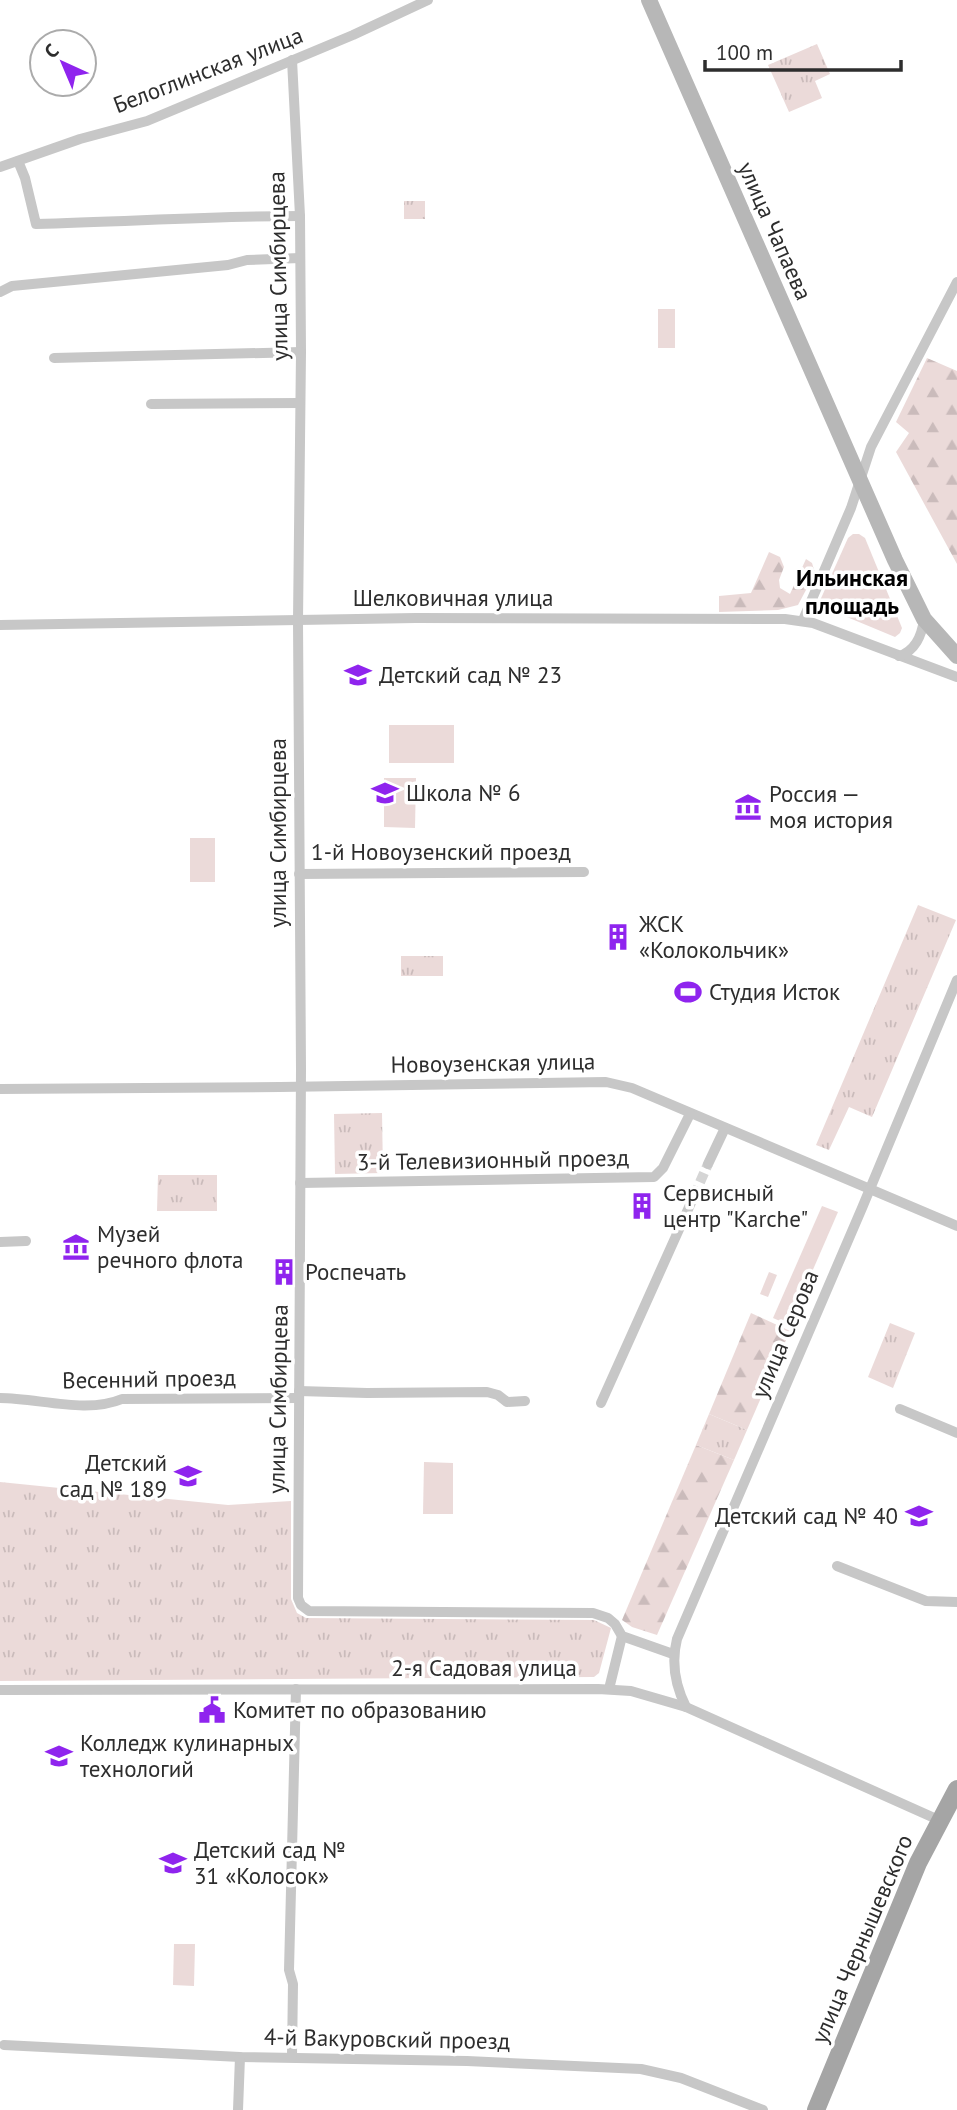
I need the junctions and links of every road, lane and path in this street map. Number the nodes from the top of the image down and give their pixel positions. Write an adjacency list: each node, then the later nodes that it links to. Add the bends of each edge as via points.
1 (428, 0): 3 (street, Белоглинская улица)
2 (649, 0): 14 (street, улица Чапаева)
3 (292, 60): 4 (street, Белоглинская улица, via 147,121); 6 (street, улица Симбирцева)
4 (18, 161): 5 (street, Белоглинская улица); 6 (street, via 36,224)
5 (0, 167)
6 (300, 216): 7 (street, улица Симбирцева)
7 (300, 258): 9 (street, via 12,286); 10 (street, улица Симбирцева)
8 (957, 282): 14 (street, via 871,447)
9 (0, 292)
10 (301, 352): 11 (street); 12 (street, улица Симбирцева)
11 (54, 358)
12 (300, 402): 13 (street); 17 (street, улица Симбирцева)
13 (151, 404)
14 (860, 480): 15 (street); 16 (street)
15 (924, 619): 19 (street, via 915,645); 20 (street)
16 (803, 620): 17 (street, Шелковичная улица); 19 (street, Шелковичная улица)
17 (298, 621): 18 (street, Шелковичная улица); 23 (street, улица Симбирцева)
18 (0, 625)
19 (899, 656): 21 (street, Шелковичная улица)
20 (957, 656)
21 (957, 677)
22 (583, 872): 23 (street, 1-й Новоузенский проезд)
23 (299, 874): 25 (street, улица Симбирцева)
24 (957, 980): 31 (street, улица Серова)
25 (300, 1087): 26 (street, Новоузенская улица); 27 (street, Новоузенская улица, via 606,1082 632,1088); 30 (street, улица Симбирцева)
26 (0, 1089)
27 (690, 1114): 28 (street, Новоузенская улица); 30 (street, 3-й Телевизионный проезд, via 654,1177)
28 (725, 1128): 29 (street); 31 (street, Новоузенская улица)
29 (708, 1164)
30 (300, 1183): 36 (street, улица Симбирцева)
31 (869, 1190): 33 (street, Новоузенская улица); 45 (street, улица Серова)
32 (694, 1196): 39 (street)
33 (957, 1226)
34 (26, 1241): 35 (street)
35 (0, 1242)
36 (299, 1394): 37 (street, Весенний проезд, via 122,1399 110,1404); 38 (street, Весенний проезд, via 488,1392 507,1402); 44 (street, улица Симбирцева, via 298,1598 309,1611 593,1613 608,1618)
37 (0, 1398)
38 (525, 1401)
39 (601, 1404)
40 (900, 1409): 41 (street)
41 (957, 1433)
42 (837, 1566): 43 (street, via 926,1601)
43 (957, 1602)
44 (622, 1636): 45 (street); 47 (street)
45 (673, 1654): 49 (street, улица Серова, via 678,1692)
46 (296, 1689): 47 (street, 2-я Садовая улица); 48 (street, 2-я Садовая улица); 53 (street, via 289,1970 293,1984)
47 (609, 1689): 49 (street, 2-я Садовая улица)
48 (0, 1690)
49 (686, 1707): 51 (street, 2-я Садовая улица)
50 (956, 1792): 51 (main road, улица Чернышевского)
51 (940, 1821): 57 (main road, улица Чернышевского, via 918,1863)
52 (4, 2045): 54 (street, 4-й Вакуровский проезд)
53 (292, 2056): 54 (street, 4-й Вакуровский проезд); 56 (street, 4-й Вакуровский проезд, via 641,2068 681,2078)
54 (240, 2057): 55 (street)
55 (238, 2110)
56 (763, 2110)
57 (816, 2110)

